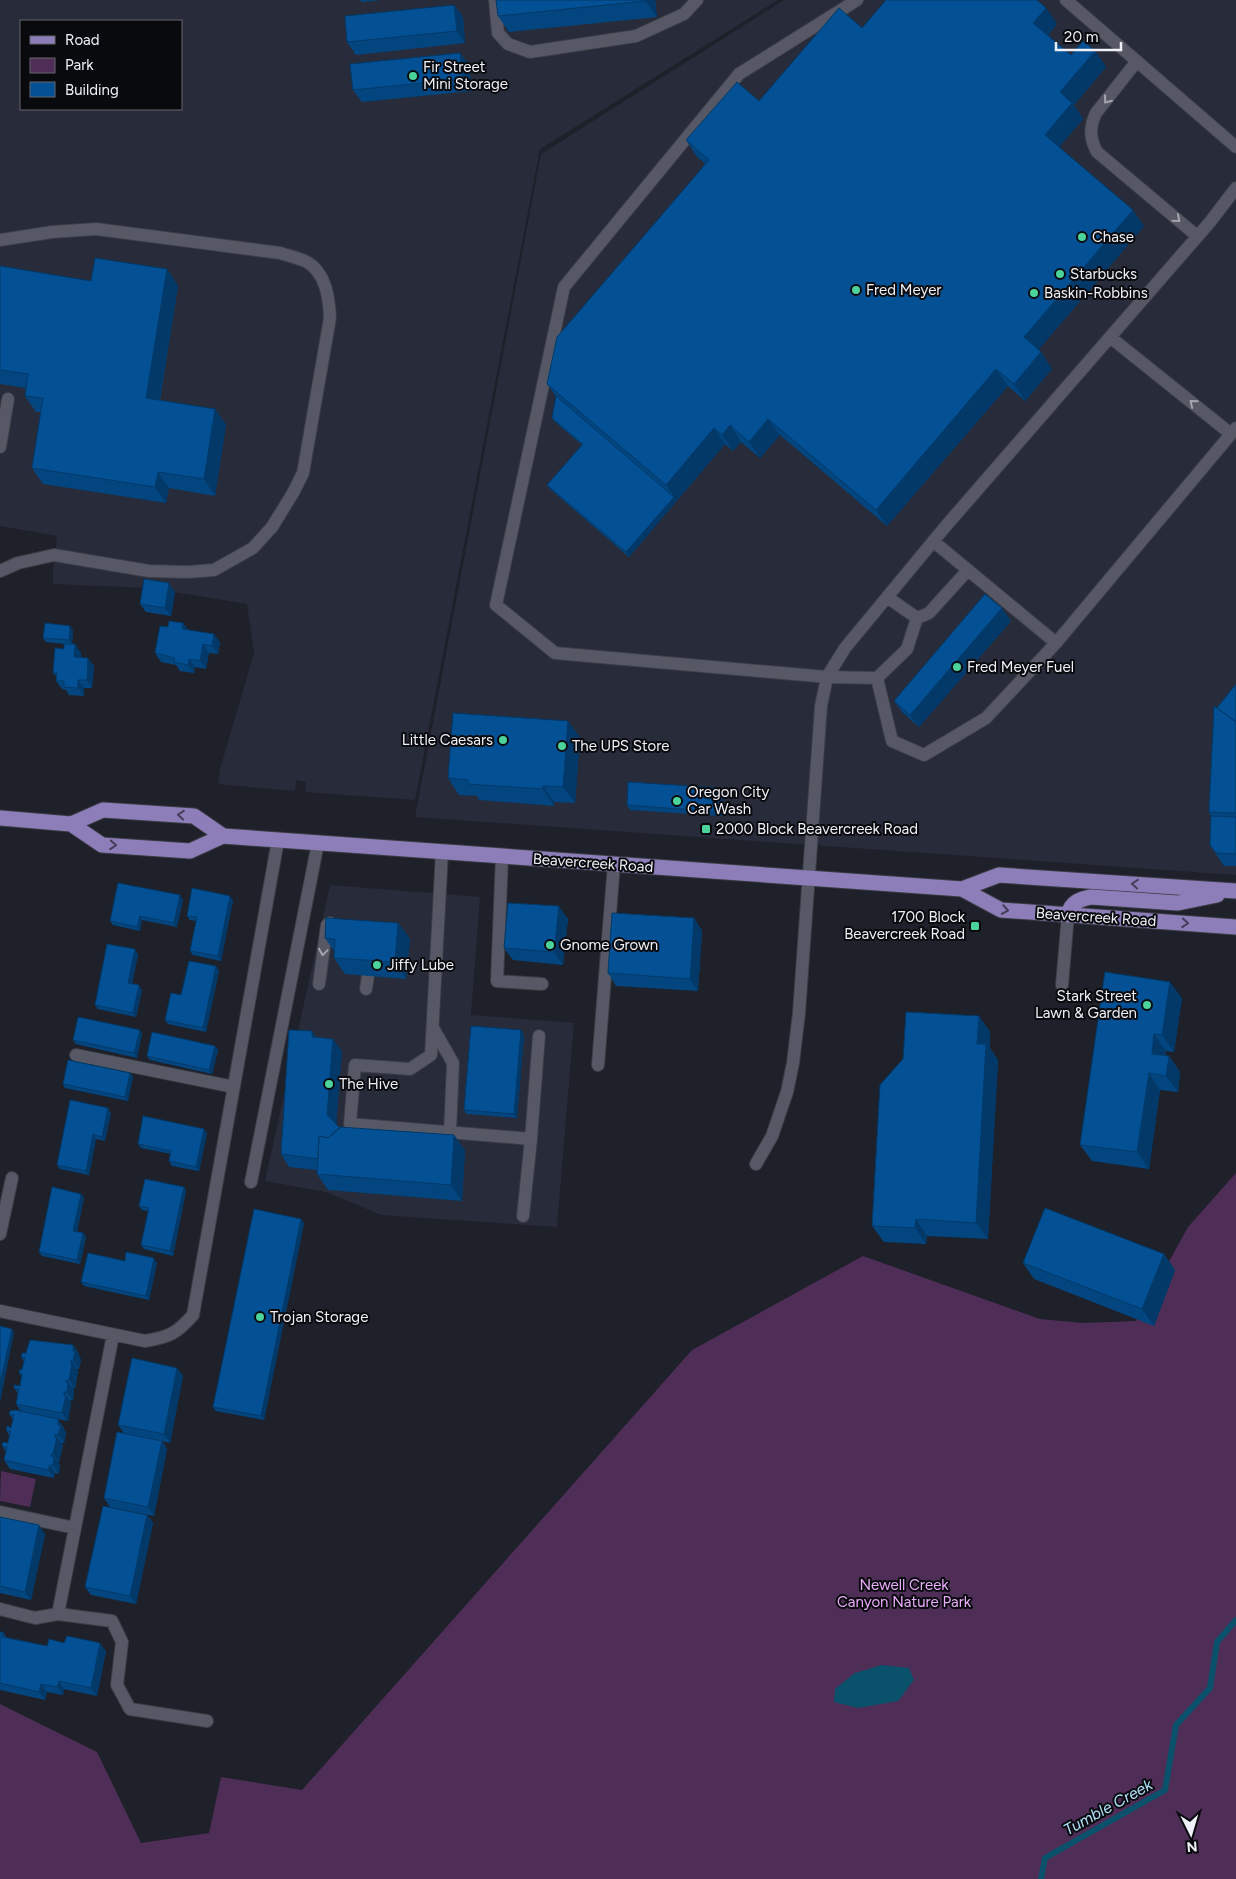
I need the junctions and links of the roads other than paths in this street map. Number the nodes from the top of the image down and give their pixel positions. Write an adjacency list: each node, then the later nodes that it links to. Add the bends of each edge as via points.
1 (495, 0): 2 (lane, via 498,33 508,44 530,52 636,36 684,14)
2 (697, 0)
3 (857, 0): 20 (lane, via 739,74 564,287 496,605 555,653)
4 (1066, 0): 5 (lane)
5 (1137, 61): 6 (lane); 8 (lane, one-way to 8, via 1096,114 1090,133 1092,143 1097,152)
6 (1236, 147)
7 (1236, 188): 8 (lane)
8 (1197, 236): 10 (lane)
9 (0, 240): 16 (lane, via 96,229 280,253 307,262 321,277 329,296 330,318 303,473 272,527 253,548 214,570 149,571 54,555 18,563)
10 (1110, 336): 12 (lane, one-way to 10); 14 (lane)
11 (8, 400): 13 (lane)
12 (1233, 431): 19 (lane)
13 (0, 447)
14 (933, 542): 15 (lane); 17 (lane)
15 (968, 570): 18 (lane, via 929,613); 19 (lane)
16 (0, 571)
17 (887, 597): 18 (lane); 20 (lane, via 845,648)
18 (918, 618): 21 (lane, via 907,649)
19 (1056, 643): 21 (lane, via 986,718 924,755 892,741)
20 (827, 677): 21 (lane); 30 (lane, via 821,706)
21 (877, 678)
22 (0, 818): 23 (main road, Beavercreek Road)
23 (70, 824): 24 (main road, Beavercreek Road, one-way to 23, via 194,816 103,810); 24 (main road, Beavercreek Road, one-way to 24, via 102,845 190,851)
24 (223, 836): 25 (main road, Beavercreek Road)
25 (278, 840): 26 (main road, Beavercreek Road); 43 (lane)
26 (318, 843): 27 (main road, Beavercreek Road); 48 (lane)
27 (442, 852): 28 (main road, Beavercreek Road); 39 (lane)
28 (502, 856): 29 (main road, Beavercreek Road); 37 (lane, via 497,981)
29 (614, 864): 30 (main road, Beavercreek Road); 42 (lane)
30 (808, 878): 31 (main road, Beavercreek Road); 46 (lane, via 793,1063 778,1120)
31 (962, 889): 32 (main road, Beavercreek Road, one-way to 31, via 999,875); 33 (main road, Beavercreek Road, one-way to 33, via 1001,910)
32 (1236, 892): 33 (main road, via 1178,903 1091,897 1073,903)
33 (1068, 915): 35 (main road, Beavercreek Road, one-way to 35); 38 (lane)
34 (342, 922): 36 (lane, one-way to 36, via 332,920 327,926)
35 (1236, 927)
36 (319, 984)
37 (542, 984)
38 (1062, 985)
39 (433, 1028): 44 (lane, via 453,1063); 44 (lane, via 431,1055 410,1070 355,1064 350,1124)
40 (539, 1036): 45 (lane)
41 (76, 1055): 43 (lane)
42 (598, 1064)
43 (234, 1087): 52 (lane, via 193,1315 180,1330 164,1338 146,1341)
44 (450, 1132): 45 (lane)
45 (531, 1138): 49 (lane)
46 (756, 1164)
47 (12, 1178): 50 (lane)
48 (251, 1182)
49 (524, 1216)
50 (0, 1234)
51 (0, 1311): 52 (lane)
52 (113, 1334): 54 (lane)
53 (0, 1512): 54 (lane)
54 (75, 1528): 56 (lane)
55 (0, 1609): 56 (lane, via 35,1618)
56 (58, 1614): 57 (lane, via 112,1621 122,1642 117,1685 130,1710)
57 (207, 1721)

